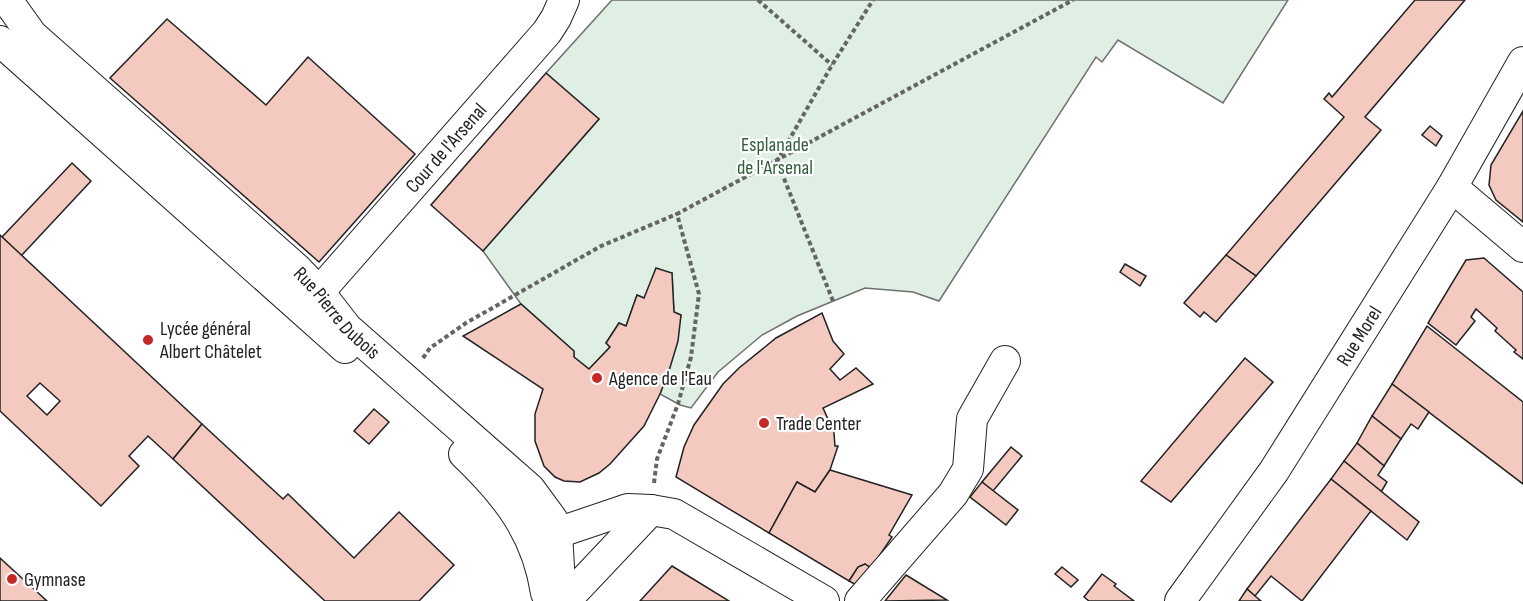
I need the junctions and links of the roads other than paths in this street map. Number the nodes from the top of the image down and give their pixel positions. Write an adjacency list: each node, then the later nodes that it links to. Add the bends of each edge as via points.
1 (7, 0): 4 (street, Rue Pierre Dubois)
2 (564, 0): 9 (street, Cour de l'Arsenal, via 547,32)
3 (0, 15): 4 (street, Rue Pierre Dubois)
4 (32, 35): 9 (street, Rue Pierre Dubois)
5 (0, 41): 13 (street, via 481,471 505,497 527,532 540,563)
6 (1523, 62): 7 (street, Rue Morel)
7 (1452, 187): 8 (street); 17 (street, Rue Morel, via 1274,471)
8 (1523, 247)
9 (319, 291): 12 (street, Rue Pierre Dubois, via 347,328 530,489 552,519)
10 (1005, 361): 16 (street, via 972,419 968,469 958,486)
11 (651, 510): 12 (street, via 628,509); 14 (street); 15 (street, via 684,518)
12 (556, 533): 14 (street)
13 (547, 601)
14 (563, 601)
15 (824, 601)
16 (860, 601)
17 (1180, 601)

